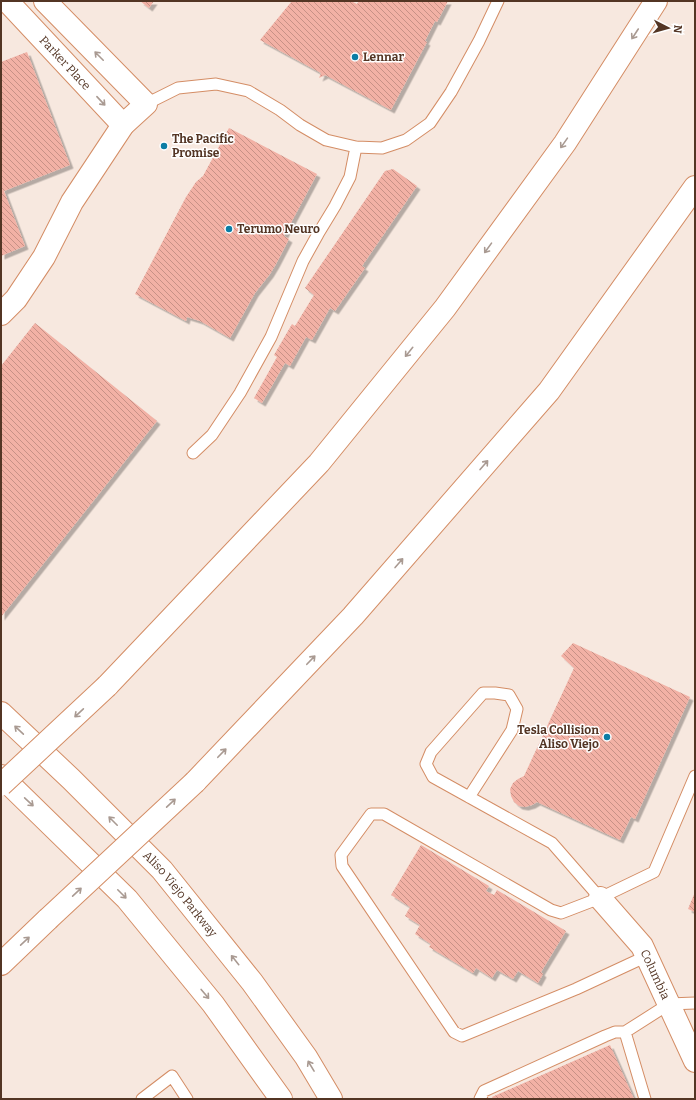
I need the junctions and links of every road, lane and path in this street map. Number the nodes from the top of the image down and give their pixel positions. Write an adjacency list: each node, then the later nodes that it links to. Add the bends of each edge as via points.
1 (7, 1): 6 (main road, Parker Place, one-way to 6)
2 (45, 1): 5 (main road, one-way to 2)
3 (498, 1): 7 (lane, via 451,92 430,123 406,140 382,148)
4 (656, 1): 14 (main road, one-way to 14, bridge, via 565,143 444,308 319,463 107,686)
5 (146, 104): 6 (main road); 7 (lane, via 178,88 216,84 248,91 326,140)
6 (123, 125): 9 (main road, via 72,202 44,257 16,299)
7 (356, 147): 10 (lane, via 350,177 304,261 271,337 240,393 212,435)
8 (695, 187): 18 (main road, one-way to 8, bridge, via 195,782 353,616 549,391)
9 (1, 314)
10 (193, 453)
11 (1, 713): 26 (main road, Aliso Viejo Parkway, one-way to 11, via 306,1057 252,982 162,870)
12 (1, 776): 25 (main road, one-way to 25, via 127,900 213,1004)
13 (695, 776): 16 (lane, via 654,872)
14 (1, 785)
15 (469, 797): 15 (lane, via 433,777 426,764 431,752 483,692 509,695 517,708 512,730); 16 (lane, via 552,843)
16 (600, 898): 17 (main road, Columbia, via 642,946); 17 (lane, via 561,913 551,910 384,814 371,814 341,855 342,866 454,1032 462,1036 576,989)
17 (647, 956): 19 (main road, Columbia)
18 (1, 964)
19 (669, 1004): 20 (lane); 21 (lane); 22 (main road, Columbia)
20 (695, 1004)
21 (625, 1032): 27 (lane, via 605,1036 521,1073 484,1091); 28 (lane)
22 (695, 1061)
23 (142, 1099): 24 (lane, via 172,1076)
24 (187, 1099)
25 (281, 1099)
26 (331, 1099)
27 (480, 1099)
28 (645, 1099)

